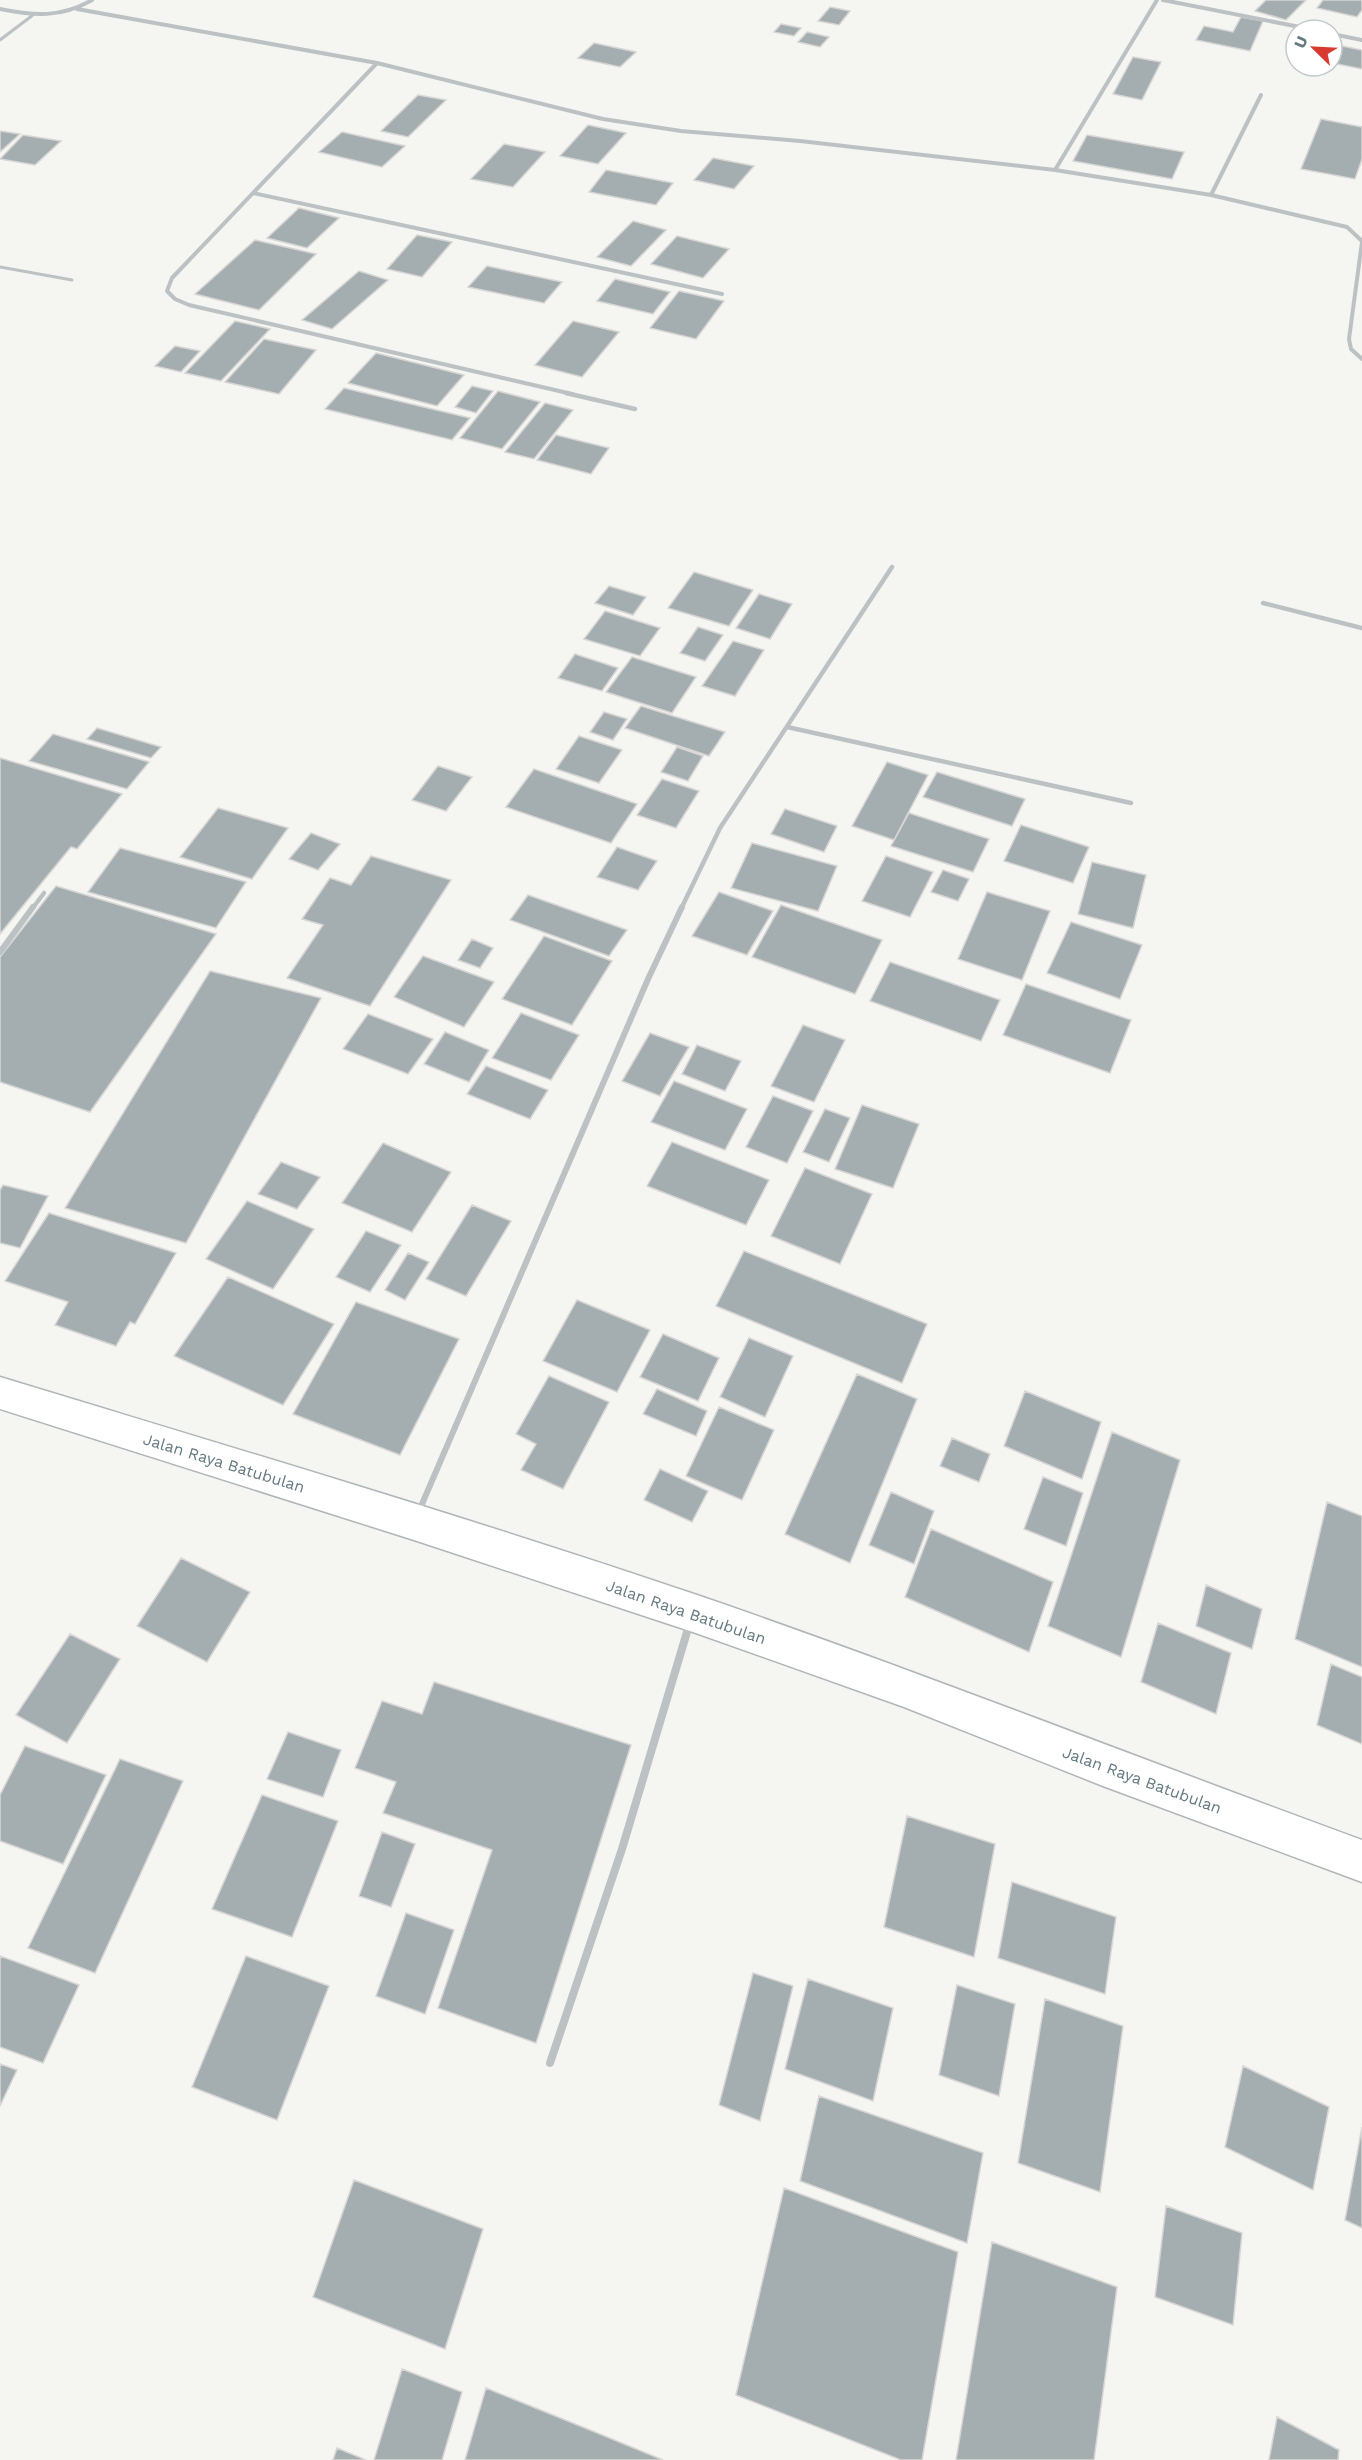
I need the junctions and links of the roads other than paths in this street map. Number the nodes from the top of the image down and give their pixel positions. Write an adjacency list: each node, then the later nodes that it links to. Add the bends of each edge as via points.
1 (92, 0): 5 (street)
2 (1157, 0): 13 (street)
3 (1163, 0): 7 (street)
4 (0, 9): 6 (street)
5 (77, 9): 6 (street, via 55,16); 11 (street)
6 (33, 15): 9 (lane)
7 (1284, 24)
8 (1344, 36): 10 (street)
9 (0, 40)
10 (1362, 40)
11 (377, 63): 13 (street, via 603,119 681,131); 14 (street)
12 (1261, 95): 15 (street)
13 (1055, 170): 15 (street)
14 (254, 193): 20 (street); 22 (street, via 172,278 168,285 170,296 189,305)
15 (1211, 195): 16 (street, via 1347,227)
16 (1360, 234): 17 (street)
17 (1362, 242): 21 (street, via 1349,339)
18 (0, 267): 19 (lane)
19 (72, 280)
20 (722, 294)
21 (1362, 359)
22 (635, 409)
23 (892, 567): 26 (street)
24 (1263, 603): 25 (street)
25 (1362, 628)
26 (787, 727): 27 (street); 31 (street, via 720,828 648,979)
27 (1131, 803)
28 (44, 893): 29 (street)
29 (0, 952)
30 (0, 1393): 31 (highway, Jalan Raya Batubulan)
31 (414, 1522): 32 (highway, Jalan Raya Batubulan)
32 (693, 1613): 33 (highway, Jalan Raya Batubulan, via 904,1687 1103,1766); 34 (street)
33 (1362, 1861)
34 (550, 2063)

